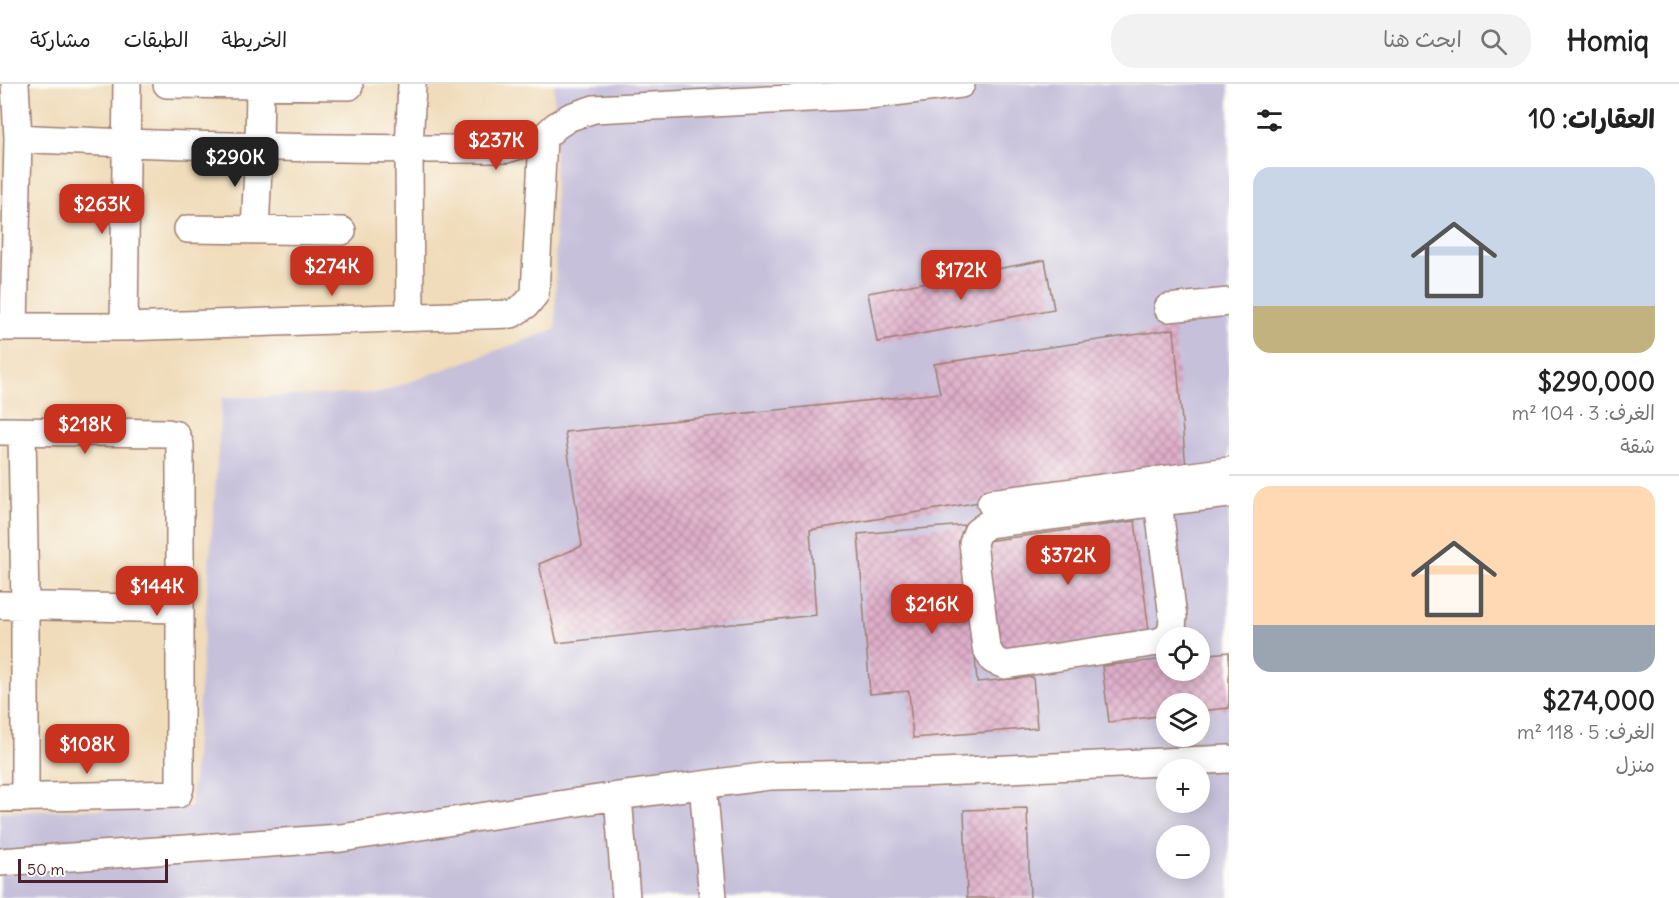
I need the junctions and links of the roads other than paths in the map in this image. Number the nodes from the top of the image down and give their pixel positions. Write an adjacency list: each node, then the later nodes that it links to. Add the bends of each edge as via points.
1 (15, 84): 8 (street)
2 (127, 84): 10 (street)
3 (167, 84): 6 (street)
4 (412, 84): 12 (street)
5 (961, 84): 9 (street, via 868,95 594,109 570,117)
6 (260, 85): 7 (street); 11 (street)
7 (349, 86)
8 (18, 138): 10 (street); 19 (street)
9 (543, 138): 12 (street, via 506,149); 18 (street, via 535,294 512,314)
10 (126, 144): 11 (street); 20 (street)
11 (260, 148): 12 (street); 14 (street)
12 (409, 149): 18 (street)
13 (188, 230): 14 (street)
14 (255, 230): 15 (street)
15 (342, 231)
16 (1229, 302): 17 (street)
17 (1168, 308)
18 (410, 317): 20 (street)
19 (7, 327): 20 (street)
20 (123, 327)
21 (11, 432): 26 (street); 27 (street, via 176,435 180,445)
22 (1229, 471): 25 (street)
23 (1229, 494): 24 (street)
24 (1158, 502): 28 (street); 29 (street, via 988,524 977,532 973,543 986,647 993,660 1005,665)
25 (991, 503)
26 (13, 605): 27 (street); 33 (street)
27 (180, 609): 33 (street, via 178,794)
28 (1172, 627)
29 (1156, 642)
30 (1229, 759): 31 (street, via 770,776)
31 (703, 785): 32 (street); 36 (street)
32 (618, 796): 34 (street, via 341,838); 35 (street)
33 (12, 798)
34 (0, 862)
35 (626, 898)
36 (713, 898)

